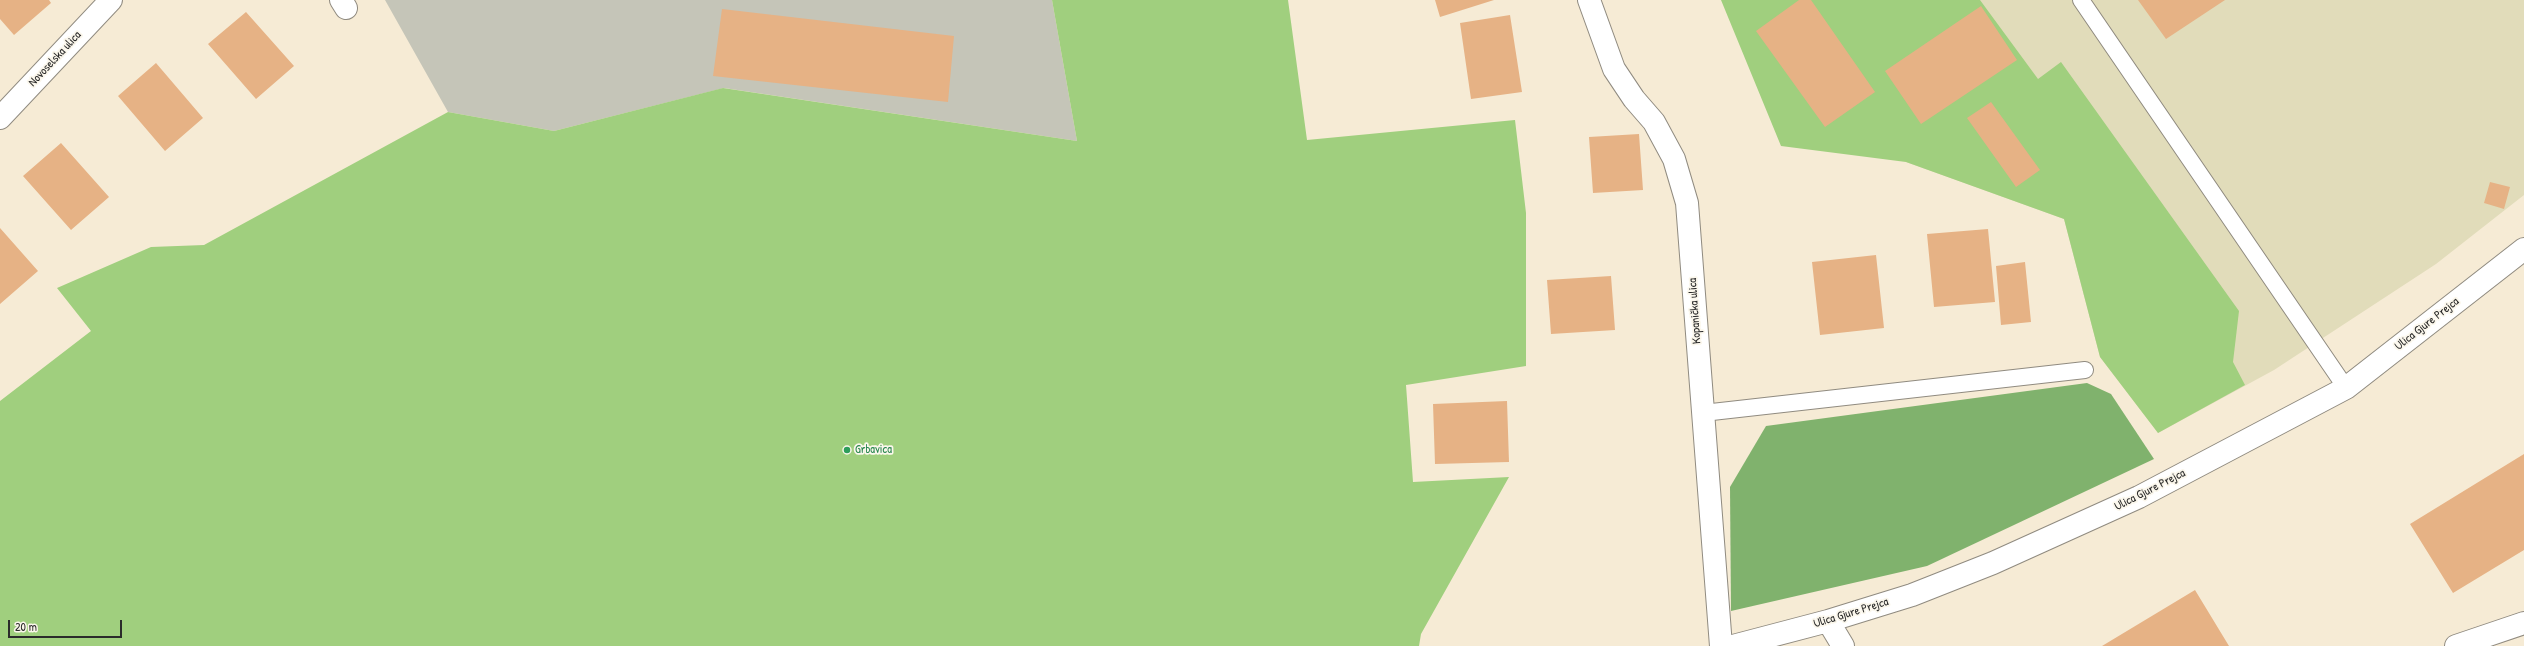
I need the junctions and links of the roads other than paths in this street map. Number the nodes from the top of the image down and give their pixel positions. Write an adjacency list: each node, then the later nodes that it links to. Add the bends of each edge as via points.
1 (110, 0): 4 (street, Novoselska ulica)
2 (1589, 0): 8 (street, Kopanička ulica, via 1614,69 1634,99 1654,122 1674,159 1687,203)
3 (2081, 0): 7 (lane)
4 (0, 118)
5 (2524, 249): 7 (street, Ulica Gjure Prejca)
6 (2085, 370): 8 (lane)
7 (2346, 388): 9 (street, Ulica Gjure Prejca, via 2139,497 2067,531 1912,594)
8 (1703, 413): 11 (street, Kopanička ulica)
9 (1828, 621): 12 (street, Ulica Gjure Prejca); 13 (street)
10 (2524, 623): 14 (street)
11 (1721, 646)
12 (1733, 646)
13 (1843, 646)
14 (2456, 646)

